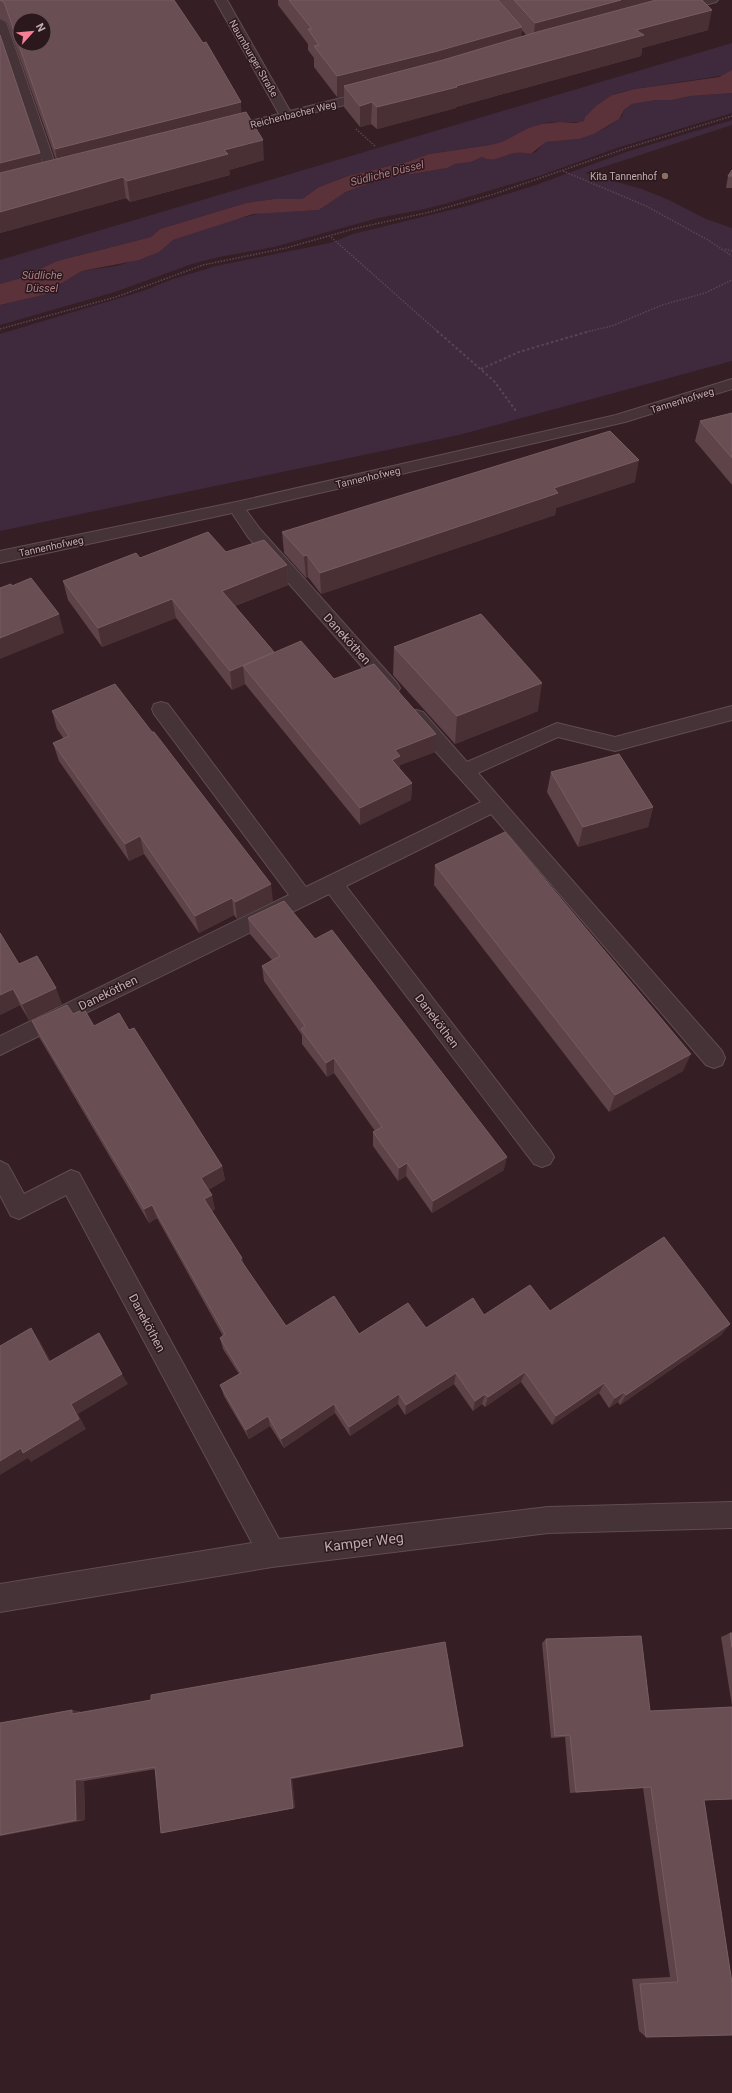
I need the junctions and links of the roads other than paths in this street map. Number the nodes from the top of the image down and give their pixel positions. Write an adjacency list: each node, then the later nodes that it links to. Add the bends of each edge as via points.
1 (221, 0): 6 (street, Naumburger Straße)
2 (712, 0): 3 (street)
3 (667, 12)
4 (0, 22): 9 (street)
5 (387, 90): 6 (street, Reichenbacher Weg)
6 (286, 115): 7 (street, Reichenbacher Weg)
7 (211, 134)
8 (68, 171): 9 (street)
9 (53, 175): 10 (street)
10 (38, 179)
11 (732, 384): 12 (street, Tannenhofweg, via 620,419)
12 (236, 507): 13 (street, Tannenhofweg); 16 (street, Daneköthen, via 254,533)
13 (0, 557)
14 (161, 709): 19 (street)
15 (732, 713): 16 (street, via 615,744 557,730)
16 (464, 771): 17 (street, Daneköthen)
17 (494, 804): 18 (street, Daneköthen); 21 (street, Daneköthen)
18 (333, 884): 19 (street, Daneköthen); 22 (street, Daneköthen)
19 (303, 899): 20 (street, Daneköthen)
20 (0, 1046)
21 (714, 1058)
22 (542, 1157)
23 (0, 1172): 25 (street, Daneköthen, via 19,1208 71,1181)
24 (732, 1515): 25 (street, Kamper Weg, via 548,1520)
25 (272, 1553): 26 (street, Kamper Weg)
26 (0, 1598)

